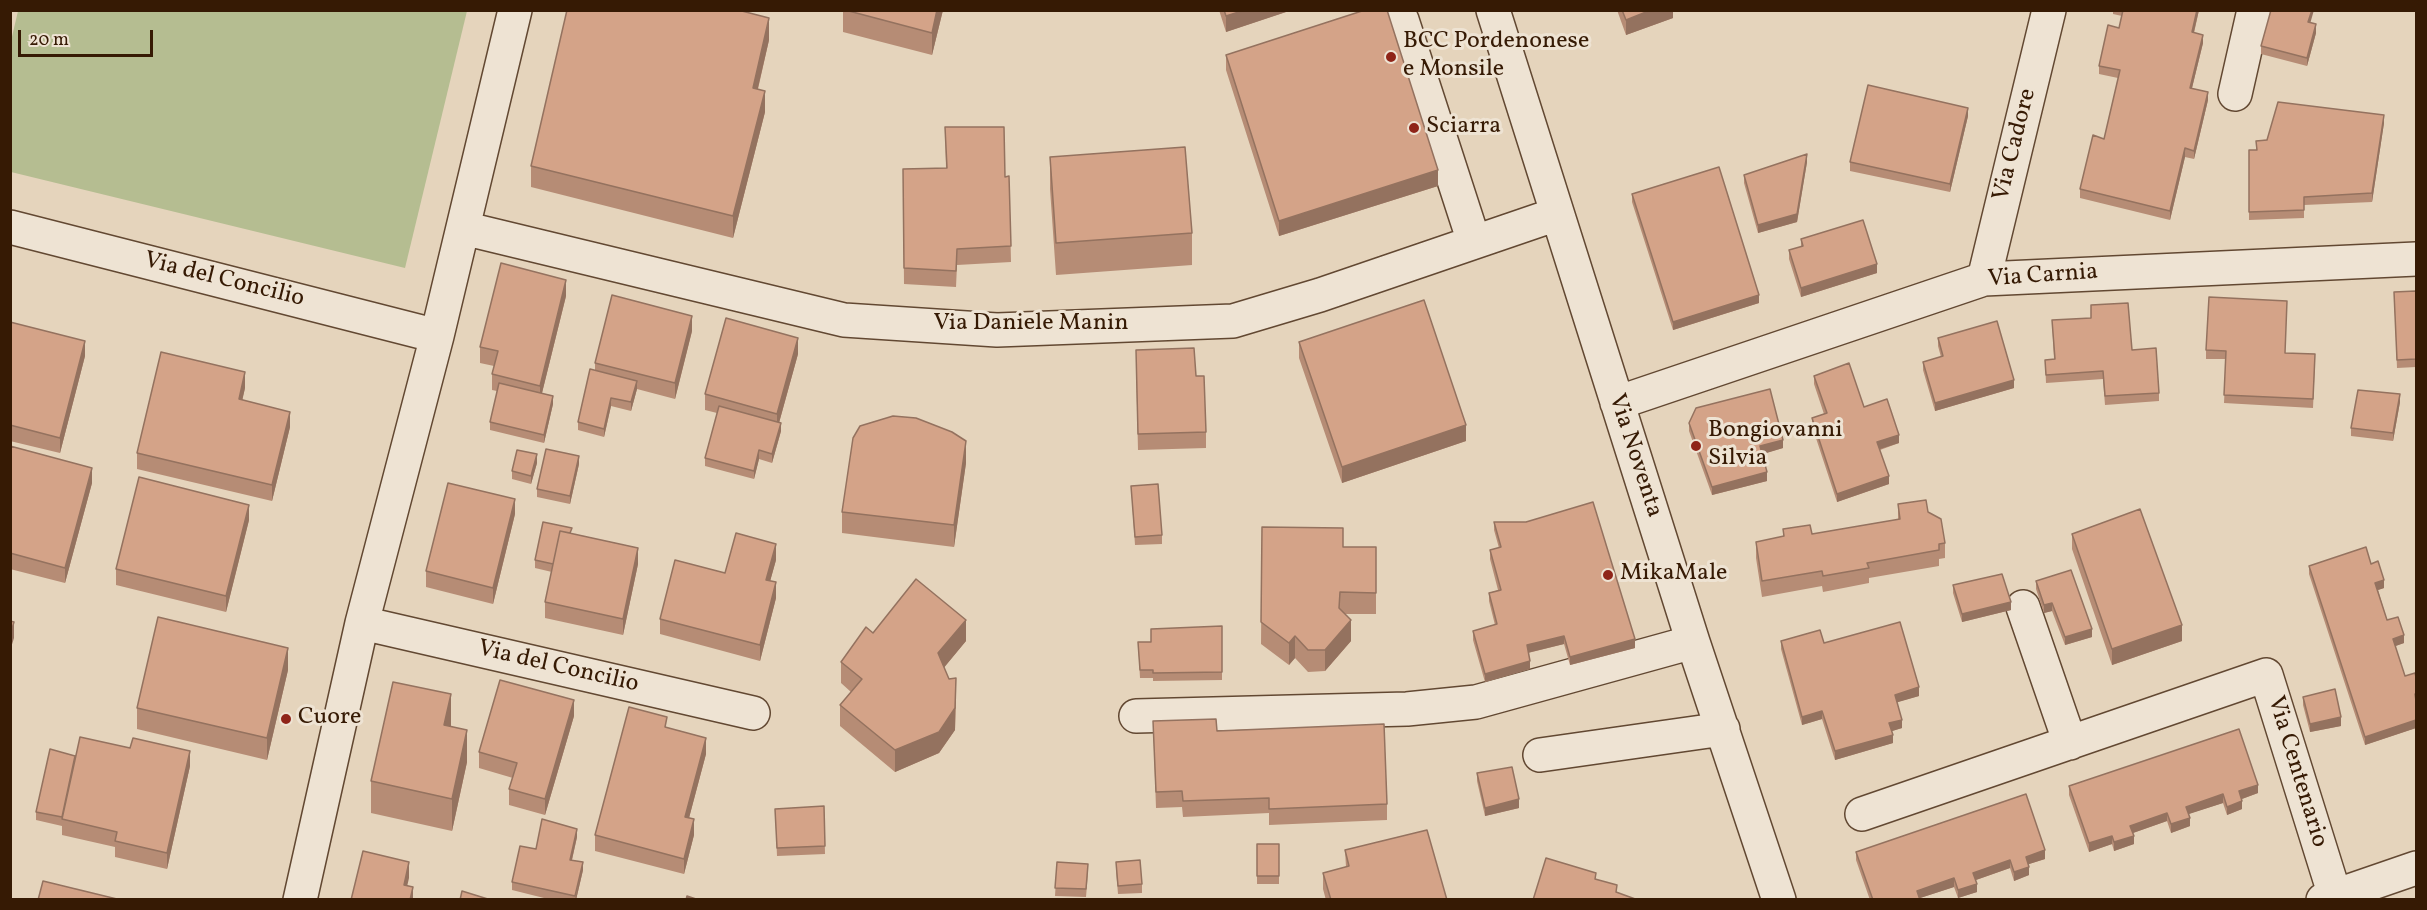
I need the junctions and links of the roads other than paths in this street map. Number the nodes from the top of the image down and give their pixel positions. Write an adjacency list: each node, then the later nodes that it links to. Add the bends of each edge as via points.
1 (515, 10): 9 (street)
2 (1493, 10): 7 (street, Via Noventa)
3 (2049, 10): 12 (street, Via Cadore)
4 (2254, 10): 6 (street)
5 (1406, 14): 10 (street)
6 (2235, 94)
7 (1557, 214): 10 (street, Via Daniele Manin); 14 (street, Via Noventa)
8 (10, 227): 13 (street, Via del Concilio)
9 (463, 228): 10 (street, Via Daniele Manin, via 844,320 997,330 1233,321); 13 (street)
10 (1474, 242)
11 (2416, 259): 12 (street, Via Carnia)
12 (1984, 279): 14 (street, Via Carnia)
13 (437, 336): 16 (street)
14 (1617, 403): 17 (street, Via Noventa)
15 (2023, 607): 21 (street)
16 (362, 623): 18 (street, Via del Concilio); 26 (street)
17 (1693, 642): 19 (street, via 1476,702 1407,709); 20 (street, Via Noventa)
18 (753, 713)
19 (1136, 716)
20 (1723, 729): 22 (street); 27 (street, Via Noventa)
21 (2070, 743): 23 (street, Via Centenario); 25 (street, Via Centenario, via 2266,675)
22 (1540, 755)
23 (1862, 814)
24 (2416, 868): 25 (street, Via Centenario)
25 (2329, 898)
26 (300, 900)
27 (1779, 900)

